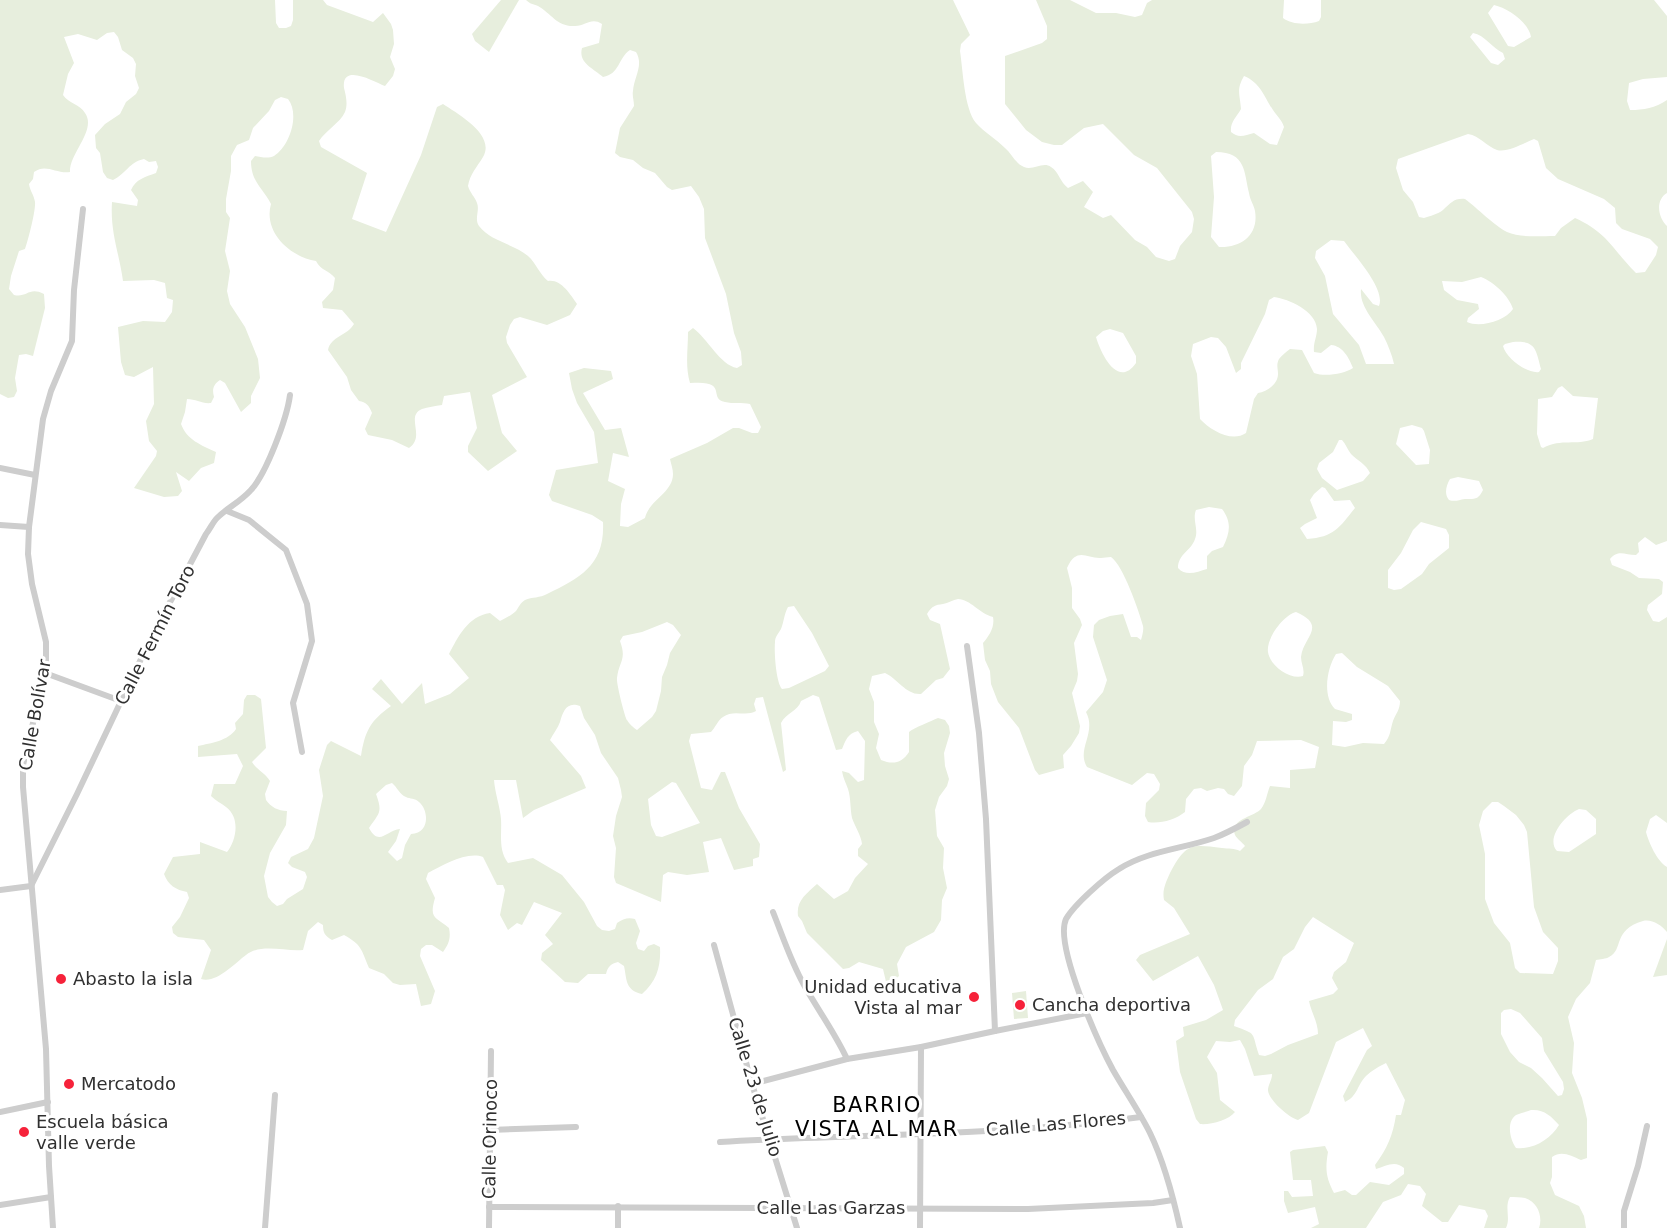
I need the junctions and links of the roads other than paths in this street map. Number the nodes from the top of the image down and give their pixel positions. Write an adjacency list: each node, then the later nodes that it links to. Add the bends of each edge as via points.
1 (83, 209): 4 (street, Calle Bolívar, via 72,340 43,419)
2 (290, 395): 5 (street, Calle Fermín Toro, via 288,413 253,489)
3 (0, 468): 4 (street)
4 (36, 475): 7 (street, Calle Bolívar)
5 (227, 511): 10 (street, Calle Fermín Toro, via 206,534); 11 (street, via 249,520 286,550 307,604 312,641 292,703)
6 (0, 525): 7 (street)
7 (29, 527): 9 (street, Calle Bolívar, via 32,584 46,642)
8 (967, 646): 18 (street, via 986,819)
9 (45, 673): 10 (street); 13 (street, Calle Bolívar, via 24,765)
10 (121, 700): 13 (street, Calle Fermín Toro)
11 (302, 752)
12 (1246, 822): 17 (street, via 1214,838 1158,852 1120,868 1093,889 1066,920 1065,942)
13 (31, 886): 14 (street); 24 (street, Calle Bolívar)
14 (0, 890)
15 (773, 912): 21 (street, via 791,960)
16 (714, 945): 22 (street, Calle 23 de Julio)
17 (1087, 1013): 18 (street); 26 (street)
18 (995, 1031): 19 (street)
19 (921, 1047): 21 (street); 30 (street)
20 (491, 1051): 29 (street, Calle Orinoco)
21 (847, 1059): 22 (street)
22 (752, 1084): 31 (street, Calle 23 de Julio)
23 (275, 1095): 41 (street)
24 (48, 1102): 25 (street); 33 (street, Calle Bolívar)
25 (0, 1112)
26 (1141, 1117): 30 (street, Calle Las Flores); 34 (street, via 1158,1152)
27 (1647, 1126): 47 (street, via 1624,1211)
28 (576, 1127): 29 (street)
29 (489, 1130): 37 (street, Calle Orinoco)
30 (920, 1135): 31 (street, Calle Las Flores); 39 (street)
31 (770, 1139): 32 (street, Calle Las Flores); 38 (street, Calle 23 de Julio)
32 (720, 1142)
33 (51, 1197): 35 (street); 40 (street, Calle Bolívar)
34 (1173, 1200): 39 (street, Calle Las Garzas, via 1028,1209); 46 (street)
35 (0, 1205)
36 (618, 1206): 37 (street, Calle Las Garzas); 38 (street, Calle Las Garzas); 43 (street)
37 (489, 1207): 42 (street, Calle Orinoco)
38 (791, 1208): 39 (street, Calle Las Garzas); 44 (street, Calle 23 de Julio)
39 (920, 1208): 45 (street)
40 (53, 1228)
41 (265, 1228)
42 (489, 1228)
43 (618, 1228)
44 (797, 1228)
45 (921, 1228)
46 (1180, 1228)
47 (1624, 1228)

